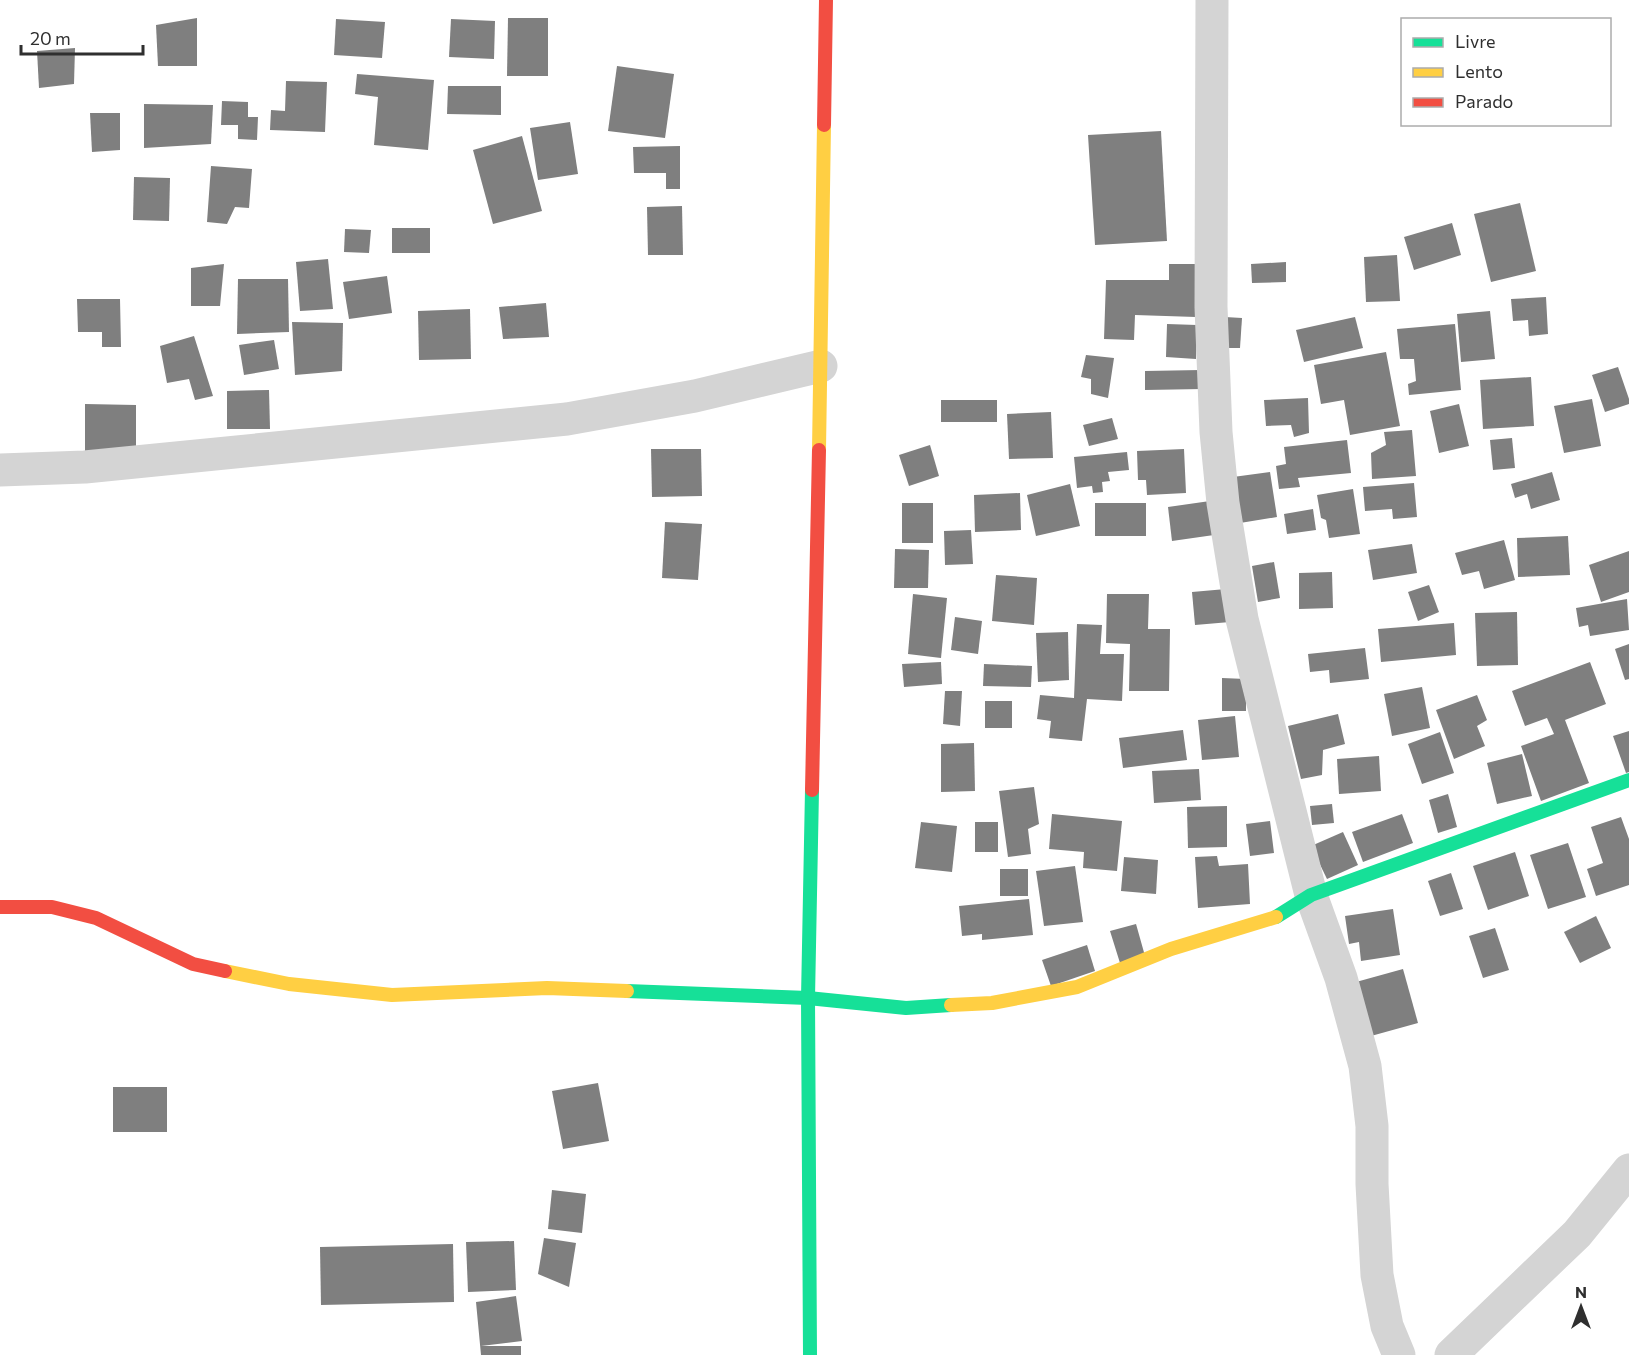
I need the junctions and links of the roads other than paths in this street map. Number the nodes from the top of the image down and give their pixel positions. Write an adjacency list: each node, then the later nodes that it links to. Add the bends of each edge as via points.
1 (826, 0): 3 (street)
2 (1212, 0): 6 (street, via 1211,307 1223,503 1242,618)
3 (821, 366): 4 (street, via 695,396 567,419 85,467); 8 (street)
4 (0, 470)
5 (1629, 780): 6 (street)
6 (1311, 895): 8 (street, via 1279,916 1172,949 1077,987 992,1003 906,1008); 11 (street, via 1341,978 1365,1066 1372,1126 1377,1275 1387,1326)
7 (0, 907): 8 (street, via 52,907 96,918 193,964 300,985 392,995 547,988)
8 (808, 998): 10 (street)
9 (1629, 1170): 12 (street, via 1577,1234)
10 (810, 1355)
11 (1399, 1355)
12 (1450, 1355)

